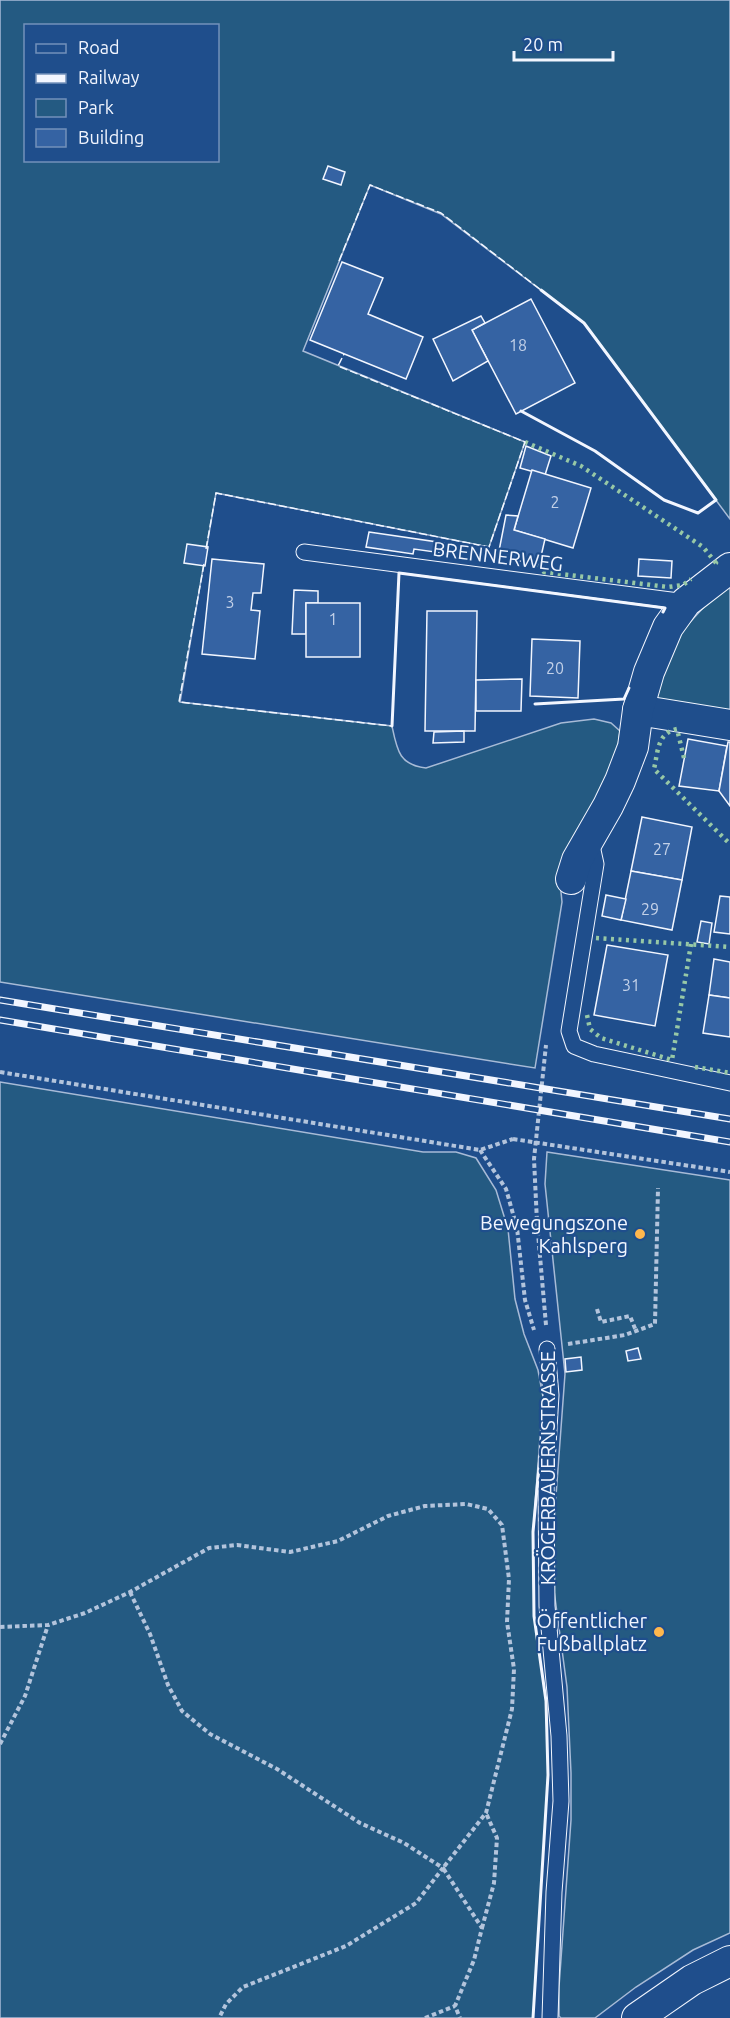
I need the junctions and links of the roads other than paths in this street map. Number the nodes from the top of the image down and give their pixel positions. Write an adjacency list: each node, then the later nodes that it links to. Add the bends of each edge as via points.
1 (304, 552): 3 (lane, BRENNERWEG)
2 (730, 568): 3 (street)
3 (686, 602): 4 (street, via 668,627)
4 (638, 711): 5 (street); 6 (street, via 633,747 620,781)
5 (730, 725)
6 (590, 836): 7 (street); 8 (lane, via 596,864 569,1031 574,1046 594,1054)
7 (571, 879)
8 (730, 1083)
9 (548, 1350): 11 (lane, KRÖGERBAUERNSTRASSE, via 551,1395 546,1480 547,1606 561,1801)
10 (730, 1961): 12 (street, via 692,1980)
11 (550, 2018)
12 (637, 2018)

